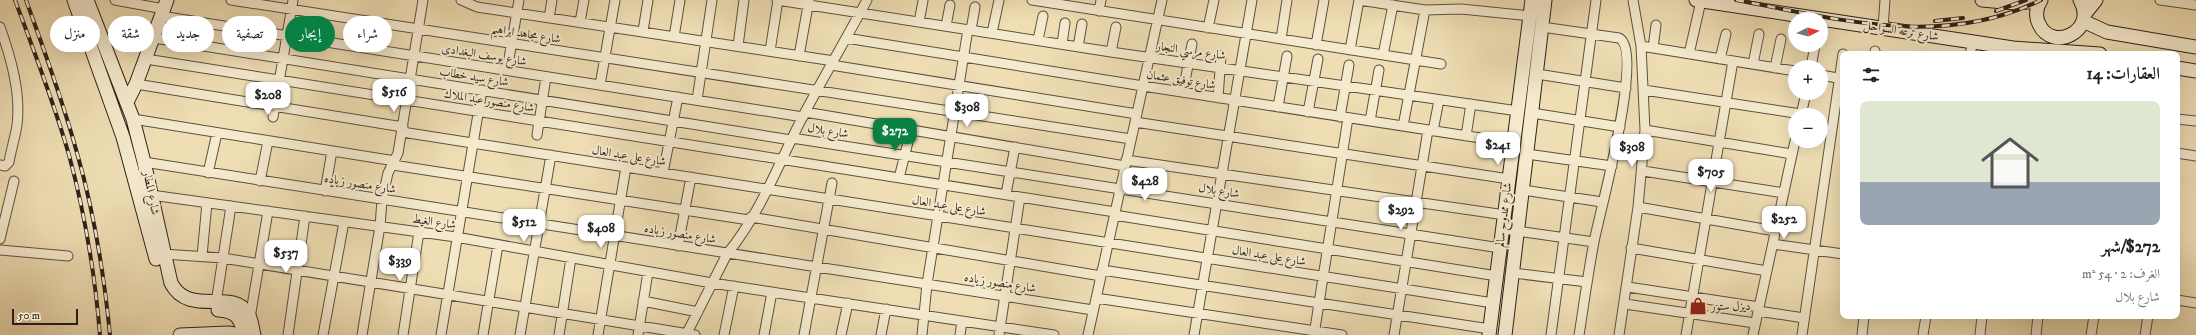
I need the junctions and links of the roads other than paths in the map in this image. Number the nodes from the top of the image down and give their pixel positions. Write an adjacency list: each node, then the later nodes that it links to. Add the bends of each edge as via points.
1 (74, 0): 149 (main road, شارع المطار)
2 (88, 0): 142 (main road, شارع المطار)
3 (115, 0): 46 (street, شارع يوسف البغدادى)
4 (231, 0): 47 (street, شارع مجاهد ابراهيم)
5 (293, 0): 47 (street)
6 (424, 0): 72 (street)
7 (461, 0): 41 (street, via 468,4)
8 (520, 0): 51 (street)
9 (552, 0): 56 (street)
10 (584, 0): 60 (street)
11 (615, 0): 68 (street)
12 (648, 0): 74 (street)
13 (680, 0): 81 (street)
14 (712, 0): 88 (street)
15 (744, 0): 94 (street)
16 (778, 0): 39 (street, شارع مرسي النجار); 102 (street)
17 (867, 0): 50 (street)
18 (999, 0): 75 (street)
19 (1032, 0): 40 (street)
20 (1101, 0): 48 (street)
21 (1162, 0): 58 (street)
22 (1214, 0): 70 (street)
23 (1252, 0): 76 (street)
24 (1288, 0): 85 (street)
25 (1324, 0): 93 (street)
26 (1359, 0): 42 (street); 101 (street)
27 (1532, 0): 55 (main road, شارع ممدوح سالم)
28 (1545, 0): 66 (main road, شارع ممدوح سالم)
29 (1596, 0): 79 (street)
30 (1633, 0): 95 (street)
31 (1698, 0): 52 (main road, شارع ترعه السواحل); 107 (street)
32 (1885, 0): 71 (street)
33 (1982, 0): 34 (main road, via 2015,3)
34 (2040, 0): 82 (main road, via 2036,11 2038,22 2044,31)
35 (2080, 0): 57 (main road)
36 (2096, 0): 57 (main road)
37 (2160, 0): 44 (street)
38 (923, 1): 61 (street)
39 (808, 2): 50 (street, شارع مرسي النجار); 110 (street)
40 (1065, 3): 48 (street)
41 (484, 4): 51 (street)
42 (1399, 4): 49 (street); 108 (street)
43 (950, 5): 65 (street)
44 (2196, 5)
45 (975, 7): 73 (street)
46 (164, 8): 80 (street, شارع يوسف البغدادى); 83 (main road)
47 (291, 10): 53 (street); 72 (street, شارع مجاهد ابراهيم)
48 (1099, 10): 58 (street)
49 (1425, 10): 55 (street, via 1461,9); 120 (street)
50 (860, 12): 61 (street, شارع مرسي النجار); 84 (street)
51 (517, 13): 56 (street); 90 (street)
52 (1788, 14)
53 (290, 16)
54 (1043, 16): 87 (street)
55 (1530, 16): 173 (main road, شارع ممدوح سالم)
56 (549, 18): 60 (street)
57 (2084, 18): 82 (main road, via 2074,34 2064,38); 98 (main road, via 2107,32)
58 (1158, 20): 70 (street); 114 (street)
59 (1828, 20): 71 (main road, شارع ترعه السواحل)
60 (580, 22): 68 (street)
61 (918, 22): 65 (street, شارع مرسي النجار)
62 (1065, 23): 91 (street)
63 (1082, 24): 97 (street)
64 (1656, 25): 99 (street)
65 (946, 26): 73 (street, شارع مرسي النجار)
66 (1542, 26): 79 (street); 136 (main road, شارع ممدوح سالم)
67 (0, 27): 224 (street, via 14,74 17,125 9,162 5,166)
68 (610, 27): 74 (street); 116 (street)
69 (1116, 27): 106 (street)
70 (1208, 28): 76 (street)
71 (1883, 28): 100 (main road, شارع ترعه السواحل)
72 (419, 29): 90 (street, شارع مجاهد ابراهيم); 109 (street)
73 (970, 30): 75 (street, شارع مرسي النجار); 113 (street)
74 (644, 32): 81 (street)
75 (992, 33): 87 (street, شارع مرسي النجار)
76 (1246, 34): 85 (street); 133 (street)
77 (1726, 34): 119 (street)
78 (1759, 34): 125 (street)
79 (1592, 35): 145 (street); 152 (street, via 1623,41)
80 (285, 36)
81 (674, 37): 88 (street)
82 (2053, 37): 104 (main road)
83 (154, 38): 115 (street, شارع سيد خطاب)
84 (846, 38): 113 (street, شارع توفيق عثمان); 122 (street)
85 (1281, 39): 93 (street)
86 (1781, 39): 128 (street)
87 (1038, 40): 91 (street, شارع مرسي النجار)
88 (706, 42): 94 (street); 135 (street)
89 (335, 44): 109 (street, شارع يوسف البغدادى)
90 (512, 44): 116 (street, شارع مجاهد ابراهيم); 130 (street)
91 (1062, 44): 97 (street, شارع مرسي النجار)
92 (1192, 44): 123 (street)
93 (1316, 44): 101 (street)
94 (738, 46): 102 (street)
95 (1641, 46): 99 (street); 155 (street)
96 (285, 47): 115 (street)
97 (1078, 47): 106 (street, شارع مرسي النجار)
98 (2196, 47)
99 (1653, 48): 107 (street)
100 (1971, 48): 103 (main road, شارع ترعه السواحل)
101 (1350, 50): 108 (street)
102 (770, 51): 110 (street)
103 (2047, 51)
104 (2058, 51)
105 (149, 52): 117 (main road)
106 (1111, 52): 114 (street, شارع مرسي النجار)
107 (1689, 54): 119 (street)
108 (1383, 55): 120 (street)
109 (415, 56): 130 (street, شارع يوسف البغدادى); 141 (street)
110 (799, 56): 122 (street)
111 (1221, 56): 127 (street)
112 (1287, 56): 139 (street)
113 (964, 57): 148 (street); 150 (street, شارع توفيق عثمان)
114 (1149, 57): 123 (street, شارع مرسي النجار); 150 (street)
115 (283, 58): 141 (street, شارع سيد خطاب); 143 (street)
116 (605, 58): 135 (street, شارع مجاهد ابراهيم); 147 (street)
117 (146, 59): 143 (street, شارع منصور عبد الملاك); 146 (main road)
118 (1318, 59): 144 (street)
119 (1720, 59): 121 (street)
120 (1416, 60): 124 (street); 159 (street)
121 (1734, 61): 125 (street); 168 (street)
122 (833, 63): 148 (street); 156 (street)
123 (1188, 63): 127 (street, شارع مرسي النجار); 157 (street)
124 (1440, 64)
125 (1753, 64): 128 (street)
126 (1349, 65): 151 (street)
127 (1220, 68): 133 (street, شارع مرسي النجار); 161 (street)
128 (1776, 68): 132 (street)
129 (2180, 68): 134 (main road)
130 (507, 70): 138 (street, شارع يوسف البغدادى)
131 (1379, 70): 154 (street)
132 (1788, 70)
133 (1240, 71): 139 (street, شارع مرسي النجار); 165 (street)
134 (2196, 71)
135 (701, 74): 156 (street, شارع مجاهد ابراهيم); 164 (street)
136 (1537, 74): 145 (street); 177 (main road, شارع ممدوح سالم)
137 (1828, 76): 140 (street)
138 (546, 77): 147 (street, شارع يوسف البغدادى); 163 (street)
139 (1283, 77): 144 (street, شارع مرسي النجار); 171 (street)
140 (1840, 78)
141 (411, 79): 153 (street, شارع سيد خطاب); 162 (street)
142 (118, 80): 149 (main road); 167 (main road, شارع المطار)
143 (279, 80): 162 (street, شارع منصور عبد الملاك); 170 (street)
144 (1314, 82): 151 (street, شارع مرسي النجار); 175 (street)
145 (1585, 82): 152 (street); 185 (street)
146 (136, 84): 167 (main road); 170 (street, شارع على عبد العال)
147 (600, 85): 160 (street, شارع يوسف البغدادى)
148 (959, 85): 176 (street); 182 (street)
149 (105, 86): 373 (main road, شارع المطار, via 123,137 167,292 187,307 235,313 240,320)
150 (1143, 86): 157 (street, شارع توفيق عثمان); 182 (street)
151 (1345, 86): 154 (street, شارع مرسي النجار); 181 (street)
152 (1626, 88): 191 (street)
153 (482, 90): 163 (street, شارع سيد خطاب); 174 (street)
154 (1376, 90): 159 (street, شارع مرسي النجار); 188 (street)
155 (1644, 90): 168 (street); 195 (street)
156 (816, 92): 176 (street, شارع مجاهد ابراهيم); 179 (street)
157 (1183, 92): 161 (street, شارع توفيق عثمان)
158 (1840, 94): 172 (street)
159 (1409, 95): 166 (street, شارع مرسي النجار); 190 (street)
160 (678, 97): 164 (street, شارع يوسف البغدادى); 187 (street)
161 (1218, 98): 165 (street, شارع توفيق عثمان)
162 (407, 100): 174 (street, شارع منصور عبد الملاك); 192 (street)
163 (542, 100): 186 (street); 187 (street, شارع سيد خطاب)
164 (697, 100): 179 (street, شارع يوسف البغدادى)
165 (1234, 100): 171 (street, شارع توفيق عثمان); 200 (street)
166 (1439, 100): 169 (street, شارع مرسي النجار); 194 (street)
167 (127, 102): 184 (main road, شارع المطار)
168 (1726, 103): 178 (street); 204 (street)
169 (1471, 104): 173 (street, شارع مرسي النجار); 199 (street)
170 (275, 106): 180 (street); 192 (street, شارع على عبد العال)
171 (1278, 107): 175 (street, شارع توفيق عثمان)
172 (1839, 110): 297 (street)
173 (1518, 111): 207 (main road, شارع ممدوح سالم)
174 (479, 112): 186 (street, شارع منصور عبد الملاك); 206 (street)
175 (1308, 112): 181 (street, شارع توفيق عثمان)
176 (955, 113): 198 (street); 202 (street, شارع مجاهد ابراهيم)
177 (1532, 113): 185 (street); 212 (main road, شارع ممدوح سالم)
178 (1788, 113)
179 (804, 114): 193 (street, شارع يوسف البغدادى); 201 (street)
180 (273, 117)
181 (1344, 117): 188 (street, شارع توفيق عثمان); 211 (street)
182 (1136, 118): 200 (street); 202 (street)
183 (2180, 119): 189 (street)
184 (133, 120): 196 (street); 220 (main road, شارع المطار)
185 (1580, 120): 191 (street); 219 (street)
186 (539, 121): 197 (street); 205 (street, شارع منصور عبد الملاك)
187 (673, 121): 201 (street, شارع سيد خطاب); 205 (street)
188 (1370, 121): 190 (street, شارع توفيق عثمان)
189 (2196, 121)
190 (1403, 126): 194 (street, شارع توفيق عثمان)
191 (1620, 127): 226 (street)
192 (402, 129): 206 (street, شارع على عبد العال); 222 (street)
193 (911, 130): 198 (street, شارع يوسف البغدادى); 216 (street)
194 (1431, 130): 199 (street, شارع توفيق عثمان); 225 (street)
195 (1645, 130): 204 (street); 229 (street)
196 (217, 132): 203 (street); 230 (street)
197 (537, 135)
198 (951, 136): 208 (street, شارع يوسف البغدادى); 221 (street)
199 (1466, 136): 207 (street, شارع توفيق عثمان)
200 (1228, 137): 211 (street); 232 (street)
201 (792, 139): 216 (street, شارع بلال); 218 (street)
202 (1131, 140): 223 (street)
203 (268, 141): 210 (street); 238 (street)
204 (1720, 141): 213 (street); 239 (street)
205 (669, 142): 218 (street, شارع منصور عبد الملاك); 231 (street)
206 (474, 143): 215 (street, شارع على عبد العال); 233 (street)
207 (1513, 143): 236 (main road, شارع ممدوح سالم)
208 (1015, 147): 223 (street, شارع يوسف البغدادى); 228 (street)
209 (1793, 148): 213 (street)
210 (332, 151): 222 (street); 247 (street)
211 (1342, 154): 225 (street); 245 (street)
212 (1527, 154): 219 (street); 246 (main road, شارع ممدوح سالم)
213 (1792, 154): 249 (street)
214 (2180, 154): 217 (street)
215 (551, 155): 227 (street, شارع على عبد العال); 242 (street)
216 (905, 155): 221 (street, شارع بلال); 235 (street)
217 (2196, 156)
218 (781, 160): 235 (street, شارع منصور عبد الملاك); 244 (street)
219 (1575, 161): 226 (street); 252 (street)
220 (144, 162): 230 (street, شارع منصور زياده); 250 (main road, شارع المطار)
221 (947, 162): 228 (street, شارع بلال); 241 (street)
222 (394, 163): 233 (street); 254 (street, via 388,173)
223 (1126, 163): 232 (street, شارع يوسف البغدادى); 243 (street)
224 (0, 165)
225 (1422, 166): 236 (street); 256 (street)
226 (1612, 166): 257 (street)
227 (626, 167): 231 (street, شارع على عبد العال); 255 (street)
228 (1010, 170): 243 (street, شارع بلال); 248 (street)
229 (1643, 171): 239 (street); 261 (street)
230 (208, 173): 238 (street, شارع منصور زياده)
231 (664, 173): 234 (street, شارع على عبد العال)
232 (1222, 174): 245 (street, شارع يوسف البغدادى); 259 (street)
233 (469, 176): 242 (street); 264 (street)
234 (691, 178): 244 (street, شارع على عبد العال); 262 (street)
235 (899, 178): 241 (street, شارع منصور عبد الملاك)
236 (1509, 179): 266 (main road, شارع ممدوح سالم)
237 (14, 181): 286 (street)
238 (260, 181): 247 (street, شارع منصور زياده)
239 (1713, 182): 249 (street); 270 (street)
240 (832, 183): 253 (street)
241 (943, 185): 248 (street, شارع منصور عبد الملاك); 268 (street)
242 (545, 188): 255 (street); 273 (street)
243 (1120, 188): 259 (street, شارع بلال); 265 (street)
244 (767, 189): 253 (street, شارع على عبد العال); 269 (street)
245 (1337, 190): 256 (street, شارع يوسف البغدادى); 271 (street)
246 (1523, 190): 252 (street); 281 (main road, شارع ممدوح سالم)
247 (325, 191): 254 (street, شارع منصور زياده)
248 (1006, 194): 251 (street, شارع منصور عبد الملاك)
249 (1784, 194): 279 (street)
250 (151, 195): 258 (street, شارع الغيط); 299 (main road, شارع المطار)
251 (1020, 197): 265 (street, شارع منصور عبد الملاك); 275 (street)
252 (1570, 197): 257 (street); 285 (street)
253 (830, 199): 268 (street, شارع على عبد العال); 277 (street)
254 (382, 200): 264 (street, شارع منصور زياده); 274 (street)
255 (621, 200): 262 (street); 283 (street)
256 (1416, 202): 266 (street, شارع يوسف البغدادى); 282 (street)
257 (1602, 202): 287 (street)
258 (207, 203): 260 (street, شارع الغيط); 303 (street)
259 (1217, 203): 271 (street, شارع بلال); 278 (street)
260 (231, 206): 263 (street, شارع الغيط); 304 (street)
261 (1638, 207): 270 (street); 294 (street)
262 (686, 210): 269 (street); 291 (street)
263 (268, 211): 267 (street, شارع الغيط); 310 (street)
264 (461, 212): 273 (street, شارع منصور زياده); 284 (street)
265 (1114, 213): 278 (street, شارع منصور عبد الملاك); 288 (street)
266 (1504, 215): 276 (main road, شارع ممدوح سالم)
267 (305, 216): 272 (street, شارع الغيط); 313 (street)
268 (938, 216): 275 (street, شارع على عبد العال); 292 (street)
269 (750, 218): 277 (street); 300 (street)
270 (1706, 219): 279 (street); 307 (street)
271 (1332, 221): 282 (street, شارع بلال); 295 (street)
272 (344, 222): 274 (street, شارع الغيط); 318 (street)
273 (539, 224): 283 (street, شارع منصور زياده); 298 (street)
274 (380, 226): 280 (street, شارع الغيط); 322 (street)
275 (1015, 228): 288 (street, شارع على عبد العال); 308 (street)
276 (1503, 229): 281 (street); 293 (main road, شارع ممدوح سالم)
277 (824, 230): 292 (street); 312 (street)
278 (1212, 230): 295 (street, شارع منصور عبد الملاك); 306 (street)
279 (1775, 231): 289 (street)
280 (419, 232): 284 (street, شارع الغيط); 330 (street)
281 (1518, 232): 285 (street); 317 (main road, شارع ممدوح سالم)
282 (1411, 233): 293 (street, شارع بلال); 309 (street)
283 (614, 236): 291 (street, شارع منصور زياده); 311 (street)
284 (456, 237): 290 (street, شارع الغيط); 332 (street)
285 (1564, 238): 287 (street); 321 (street)
286 (0, 239)
287 (1594, 242): 323 (street)
288 (1108, 243): 306 (street, شارع على عبد العال); 316 (street)
289 (1772, 244): 297 (street); 314 (street)
290 (498, 245): 298 (street, شارع الغيط); 338 (street)
291 (678, 246): 300 (street, شارع منصور زياده)
292 (933, 248): 308 (street); 325 (street)
293 (1500, 248): 320 (main road, شارع ممدوح سالم)
294 (1631, 248): 307 (street); 328 (street)
295 (1327, 249): 309 (street, شارع منصور عبد الملاك); 319 (street)
296 (0, 250): 302 (street)
297 (1814, 250): 301 (street); 357 (street)
298 (534, 251): 305 (street, شارع الغيط); 346 (street)
299 (163, 254): 303 (street); 340 (main road, شارع المطار, via 171,283 177,293 193,301)
300 (727, 254): 312 (street, شارع منصور زياده); 324 (street)
301 (1840, 254)
302 (68, 256)
303 (202, 256): 304 (street)
304 (223, 258): 310 (street); 340 (street)
305 (571, 258): 311 (street, شارع الغيط); 351 (street)
306 (1208, 258): 319 (street, شارع على عبد العال); 327 (street)
307 (1699, 259): 314 (street); 334 (street)
308 (1010, 261): 316 (street); 333 (street)
309 (1406, 261): 320 (street, شارع منصور عبد الملاك); 329 (street)
310 (259, 263): 313 (street); 356 (street)
311 (609, 264): 315 (street, شارع الغيط); 364 (street)
312 (818, 267): 325 (street, شارع منصور زياده); 335 (street)
313 (297, 270): 318 (street); 375 (street)
314 (1766, 271): 348 (street)
315 (648, 272): 324 (street, شارع الغيط); 339 (street)
316 (1101, 273): 327 (street); 336 (street)
317 (1513, 273): 321 (street); 397 (main road, شارع ممدوح سالم)
318 (334, 276): 322 (street); 376 (street)
319 (1323, 276): 329 (street, شارع على عبد العال); 342 (street)
320 (1497, 276): 341 (main road, شارع ممدوح سالم)
321 (1559, 279): 323 (street); 398 (street)
322 (370, 282): 330 (street); 377 (street)
323 (1587, 282): 399 (street)
324 (712, 283): 326 (street, شارع الغيط); 350 (street)
325 (927, 284): 333 (street, شارع منصور زياده); 354 (street)
326 (734, 286): 331 (street, شارع الغيط); 385 (street)
327 (1203, 286): 342 (street); 352 (street)
328 (1628, 287): 334 (street); 345 (street)
329 (1402, 288): 341 (street, شارع على عبد العال); 355 (street)
330 (410, 289): 332 (street); 378 (street)
331 (772, 292): 335 (street, شارع الغيط); 386 (street)
332 (447, 295): 338 (street); 379 (street)
333 (1004, 296): 349 (street, شارع منصور زياده); 368 (street)
334 (1693, 297): 348 (street); 353 (street)
335 (812, 298): 344 (street, شارع الغيط); 387 (street)
336 (1096, 298): 349 (street); 352 (street)
337 (2180, 300): 343 (street)
338 (489, 301): 346 (street); 380 (street)
339 (644, 301): 350 (street); 367 (street)
340 (216, 302): 356 (main road, شارع المطار, via 236,304 244,309)
341 (1493, 302): 369 (main road, شارع ممدوح سالم)
342 (1319, 303): 355 (street); 370 (street)
343 (2196, 303)
344 (848, 304): 347 (street, شارع الغيط); 388 (street)
345 (1625, 304): 353 (street); 400 (street)
346 (524, 307): 351 (street); 381 (street)
347 (886, 309): 354 (street, شارع الغيط); 389 (street)
348 (1758, 309): 357 (street); 366 (street)
349 (1093, 310): 393 (street)
350 (698, 312): 384 (street)
351 (563, 313): 364 (street); 382 (street)
352 (1198, 313): 370 (street); 394 (street)
353 (1690, 314): 366 (street); 401 (street)
354 (924, 315): 365 (street, شارع الغيط); 390 (street)
355 (1398, 315): 369 (street); 396 (street)
356 (250, 318): 374 (main road)
357 (1804, 318): 403 (street)
358 (1864, 319): 404 (street)
359 (1926, 319): 405 (street)
360 (1982, 319): 406 (street)
361 (2038, 319): 407 (street)
362 (2094, 319): 408 (street)
363 (2148, 319): 409 (street)
364 (601, 320): 367 (street); 383 (street)
365 (962, 321): 368 (street, شارع الغيط); 391 (street)
366 (1755, 323): 402 (street)
367 (639, 330): 384 (street)
368 (999, 331): 371 (street, شارع الغيط)
369 (1490, 332)
370 (1314, 333): 395 (street)
371 (1040, 334): 392 (street, شارع الغيط)
372 (180, 335): 373 (main road)
373 (243, 335)
374 (254, 335)
375 (288, 335)
376 (323, 335)
377 (362, 335)
378 (403, 335)
379 (441, 335)
380 (483, 335)
381 (520, 335)
382 (559, 335)
383 (598, 335)
384 (690, 335)
385 (724, 335)
386 (764, 335)
387 (804, 335)
388 (841, 335)
389 (881, 335)
390 (922, 335)
391 (960, 335)
392 (1054, 335)
393 (1088, 335)
394 (1194, 335)
395 (1342, 335)
396 (1394, 335)
397 (1505, 335)
398 (1551, 335)
399 (1579, 335)
400 (1622, 335)
401 (1686, 335)
402 (1753, 335)
403 (1802, 335)
404 (1862, 335)
405 (1923, 335)
406 (1980, 335)
407 (2036, 335)
408 (2091, 335)
409 (2145, 335)

